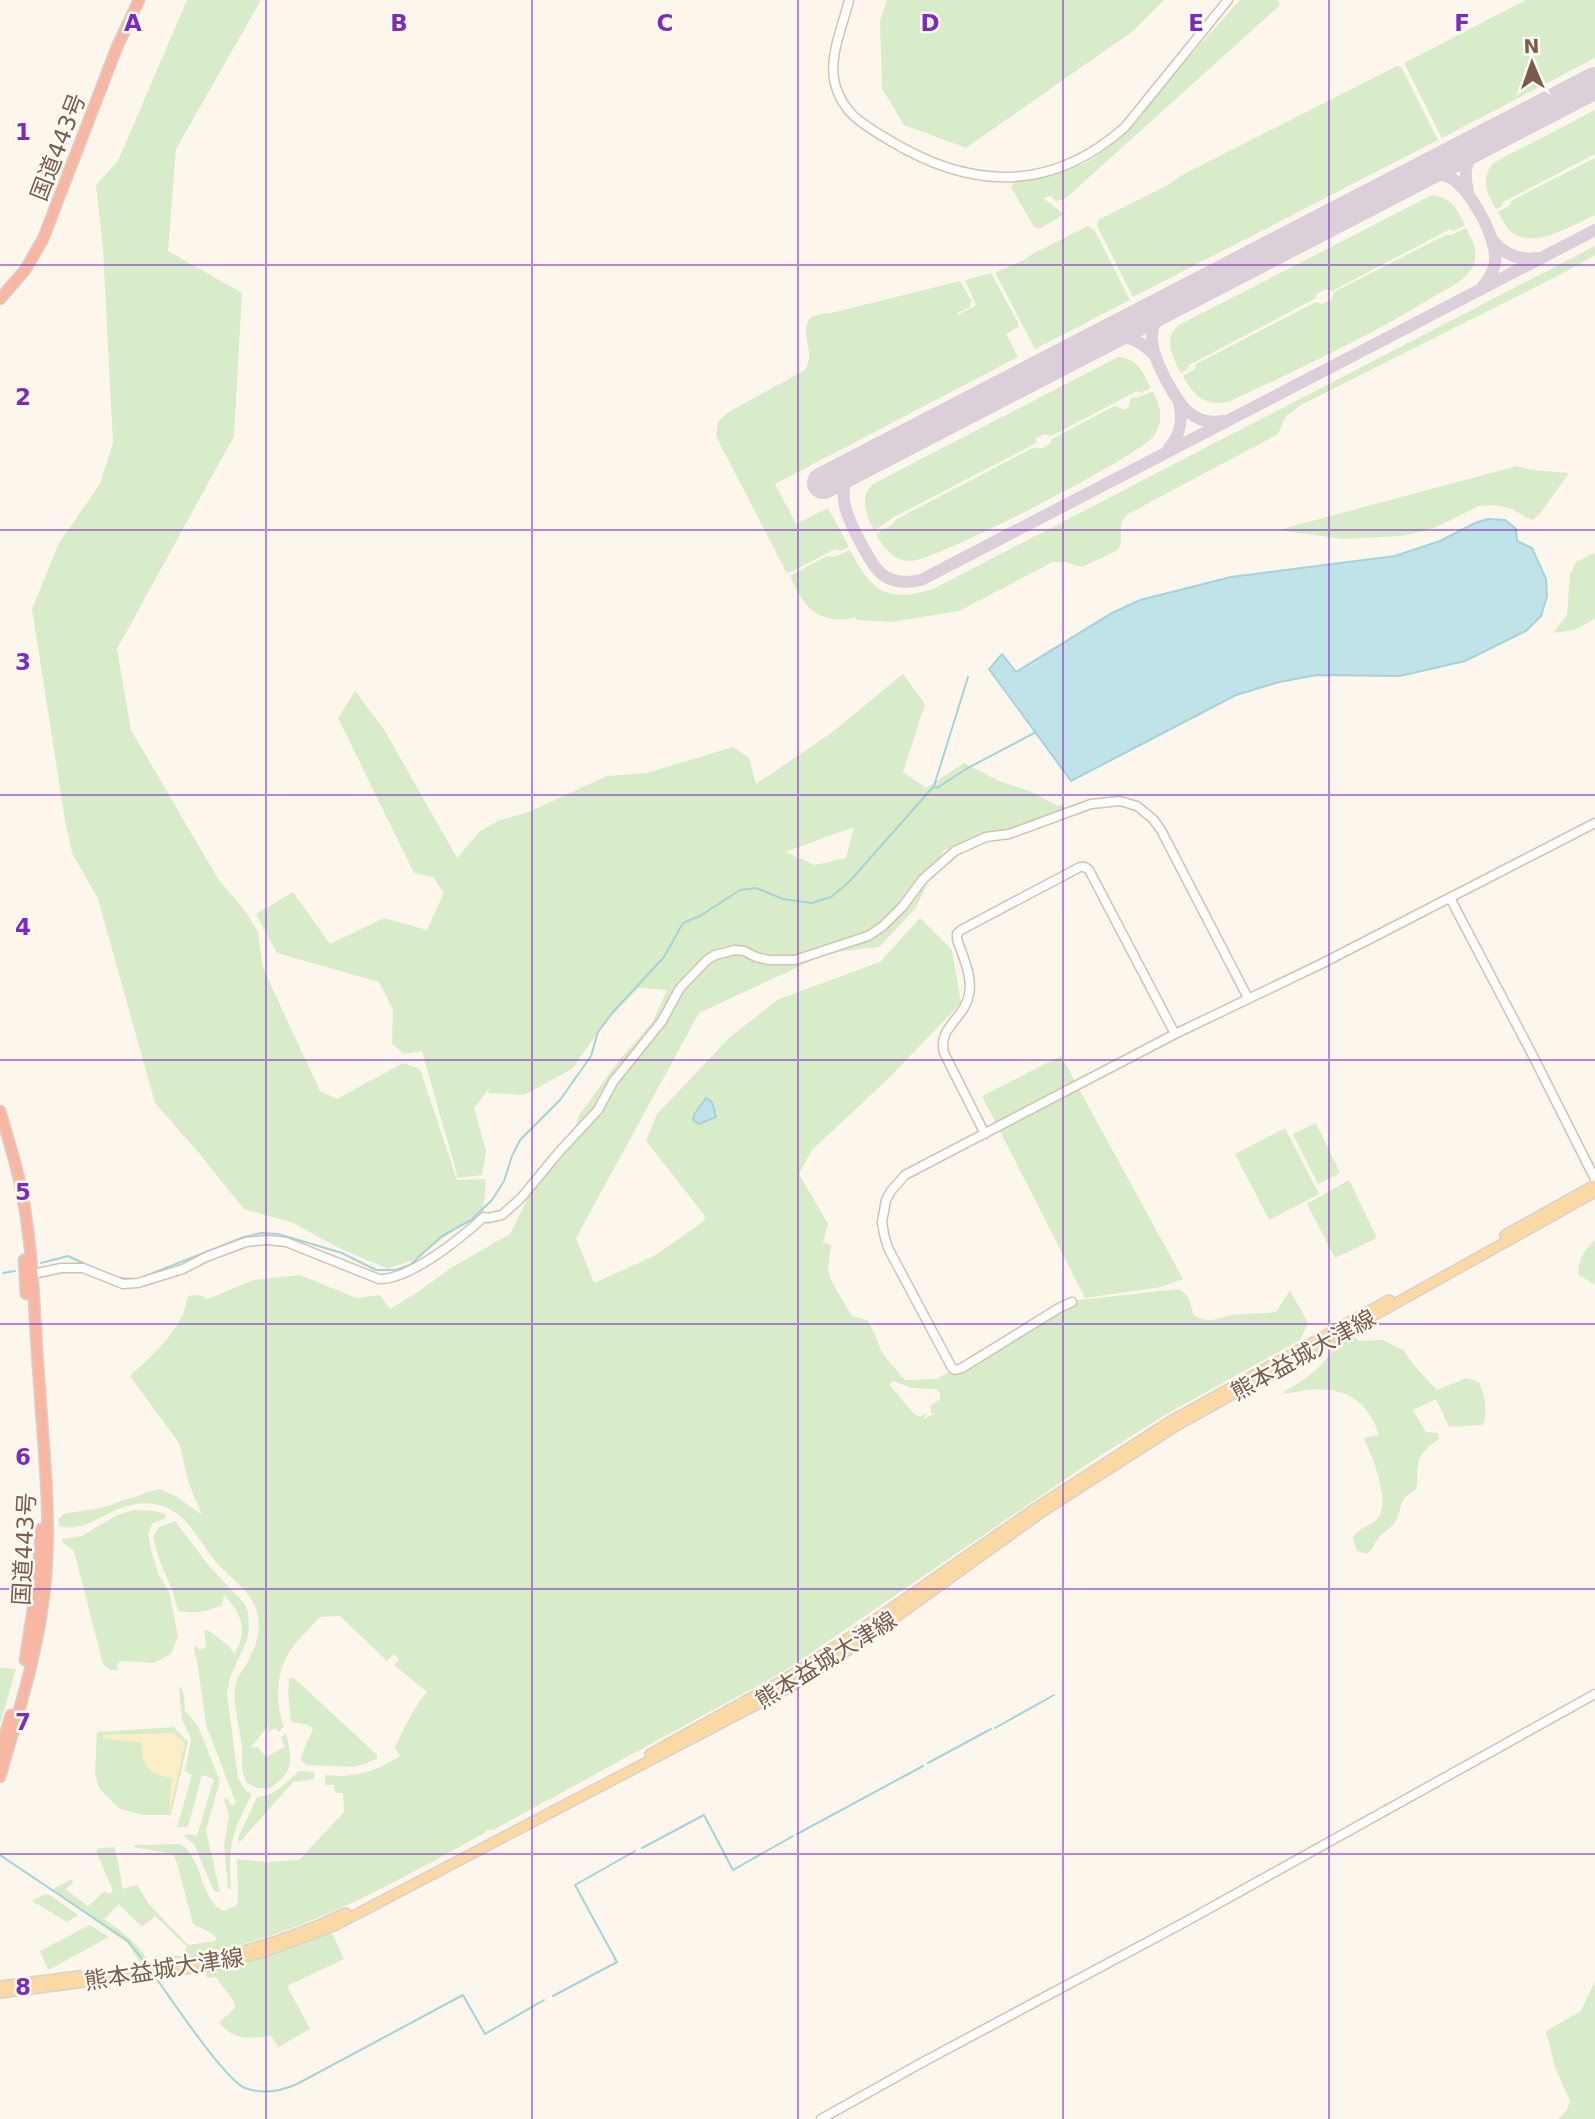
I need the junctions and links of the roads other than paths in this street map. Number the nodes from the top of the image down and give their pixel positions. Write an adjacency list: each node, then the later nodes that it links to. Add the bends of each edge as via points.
1 (139, 0): 4 (highway, 国道443号, via 43,239)
2 (849, 0): 3 (street, via 834,65 839,93 850,113 929,163 1015,178 1074,162 1112,138)
3 (1228, 0)
4 (0, 299)
5 (1595, 824): 6 (street)
6 (1450, 898): 7 (street); 12 (street)
7 (1248, 998): 8 (street); 15 (street, via 1153,819 1121,801 1091,804 956,851 923,878 883,926 867,936 795,960 769,960 735,950 707,960 680,988 598,1110 521,1198 502,1215 484,1217 404,1273 379,1279 310,1250 267,1240 246,1242 138,1283 123,1284 83,1268)
8 (1175, 1034): 11 (street); 11 (street, via 1089,870 1080,867 957,934 970,992 941,1044)
9 (0, 1111): 15 (highway, 国道443号, via 22,1193)
10 (0, 1133): 15 (highway, 国道443号, via 16,1195)
11 (985, 1134): 16 (street, via 905,1175 891,1191 882,1222 888,1248 955,1370)
12 (1595, 1179)
13 (1595, 1185): 20 (main road, 熊本益城大津線, via 1169,1422 785,1679 365,1904 298,1933 213,1959)
14 (1595, 1192): 21 (main road, 熊本益城大津線, via 1176,1426 1042,1512 860,1643 792,1686 334,1926 215,1965)
15 (28, 1275): 18 (highway, 国道443号, via 41,1535 22,1675); 19 (highway, 国道443号, via 46,1466 46,1577 27,1677)
16 (1072, 1302)
17 (1595, 1694): 22 (street)
18 (0, 1751)
19 (0, 1777)
20 (0, 1986)
21 (0, 1993)
22 (821, 2119)

